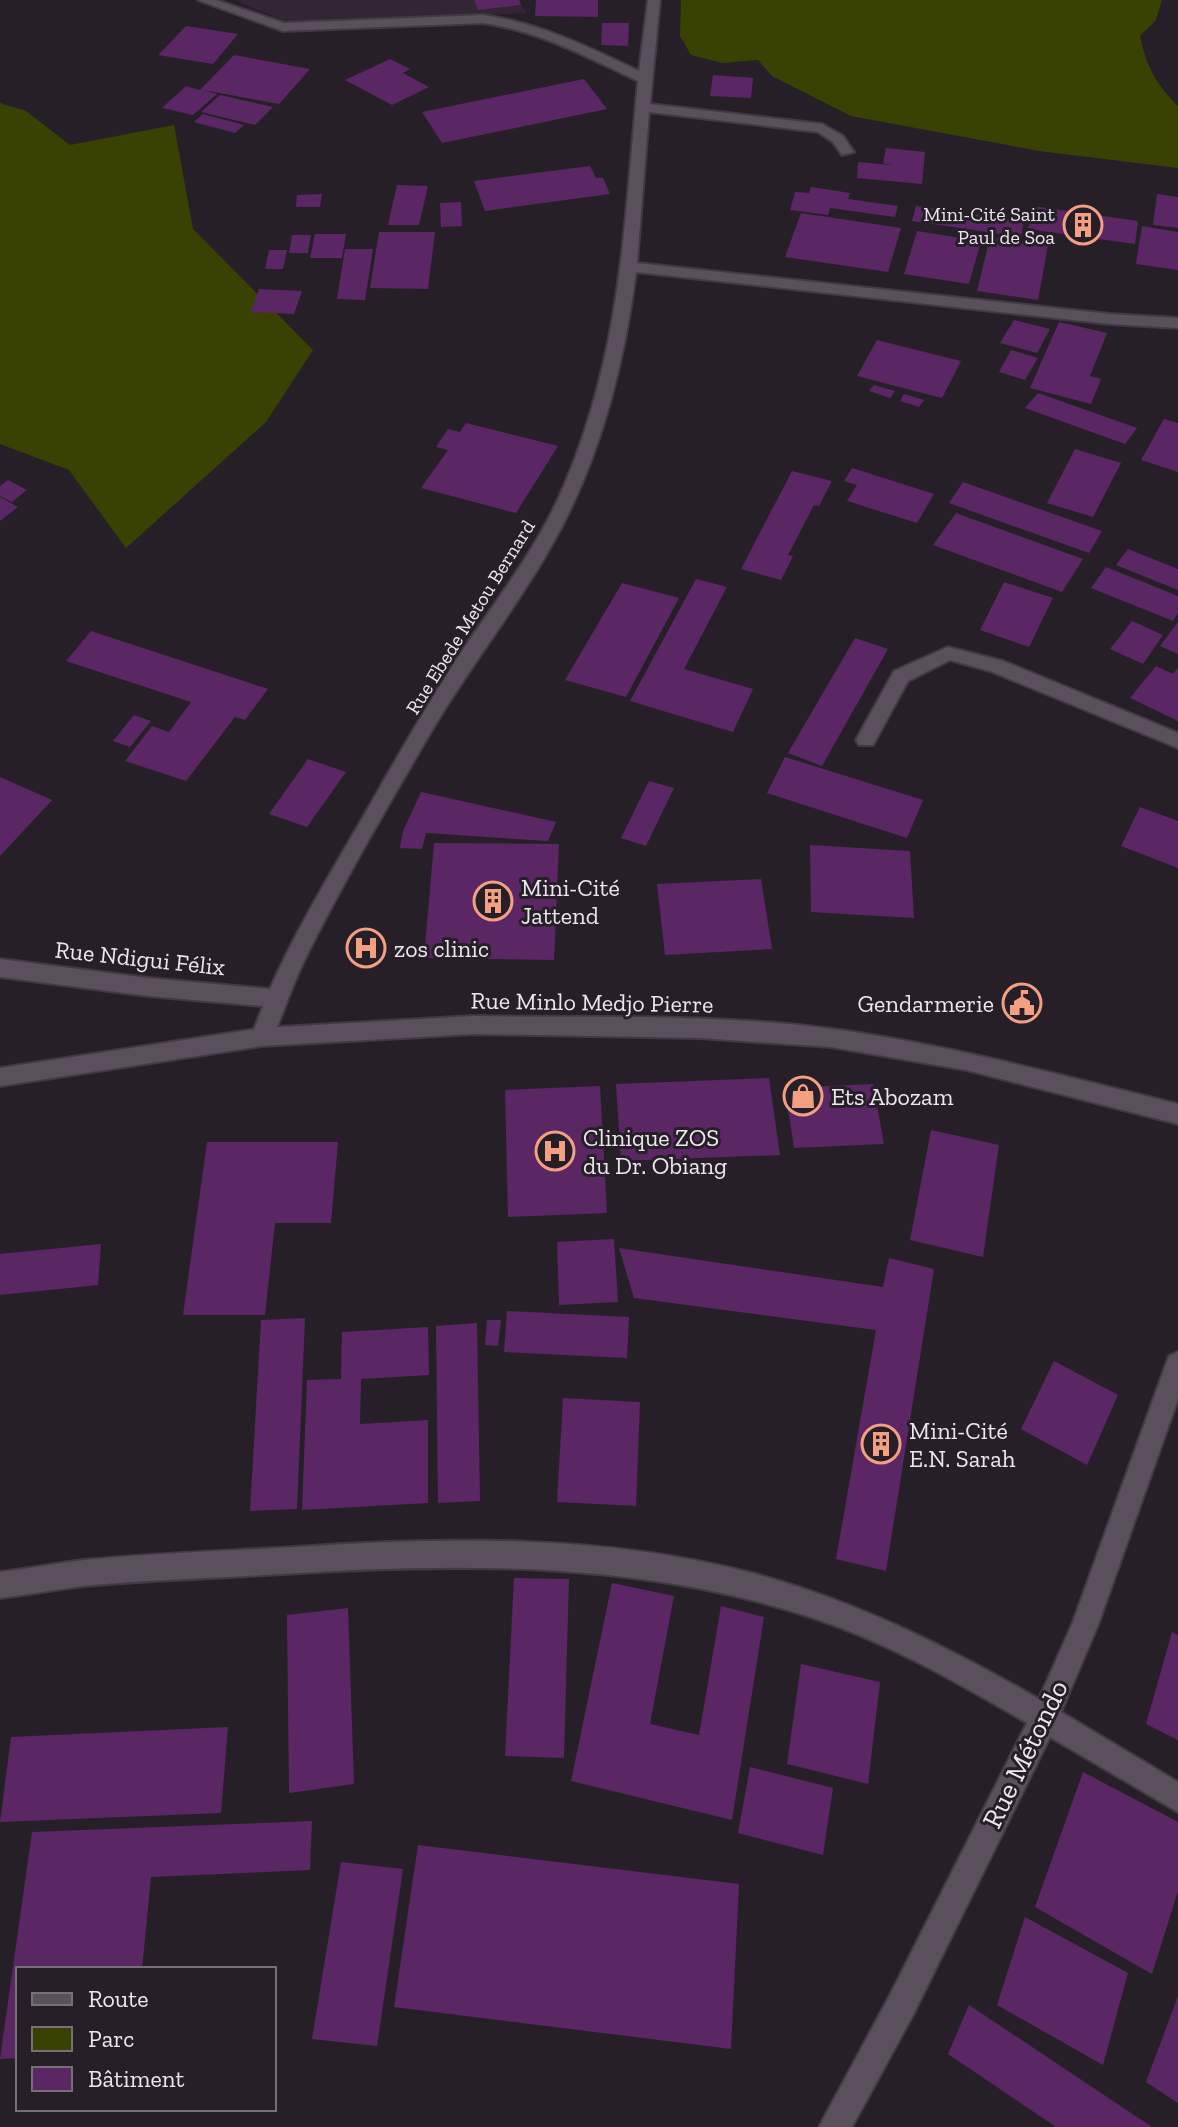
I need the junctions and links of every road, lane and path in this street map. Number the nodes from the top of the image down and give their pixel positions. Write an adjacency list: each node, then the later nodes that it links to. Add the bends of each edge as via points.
1 (204, 0): 3 (street, via 283,27 511,21)
2 (654, 0): 3 (street, Rue Ebede Metou Bernard)
3 (643, 78): 4 (street, Rue Ebede Metou Bernard)
4 (642, 107): 5 (street, via 822,128); 6 (street, Rue Ebede Metou Bernard)
5 (847, 152)
6 (629, 267): 7 (street); 11 (street, Rue Ebede Metou Bernard, via 612,368 555,525 465,661)
7 (1178, 323)
8 (866, 740): 9 (street, via 901,676 948,653 996,666)
9 (1178, 741)
10 (0, 968): 11 (street, Rue Ndigui Félix)
11 (275, 998): 12 (street, Rue Ebede Metou Bernard)
12 (262, 1037): 13 (street, Rue Minlo Medjo Pierre); 14 (street, Rue Minlo Medjo Pierre, via 474,1025 699,1029 831,1038 966,1061)
13 (0, 1077)
14 (1178, 1114)
15 (1178, 1364): 17 (street, Rue Métondo, via 1085,1625)
16 (0, 1585): 17 (street, via 95,1572 368,1554 583,1556 720,1578 817,1606 901,1639)
17 (1044, 1720): 18 (street); 19 (street, Rue Métondo)
18 (1178, 1798)
19 (835, 2127)

